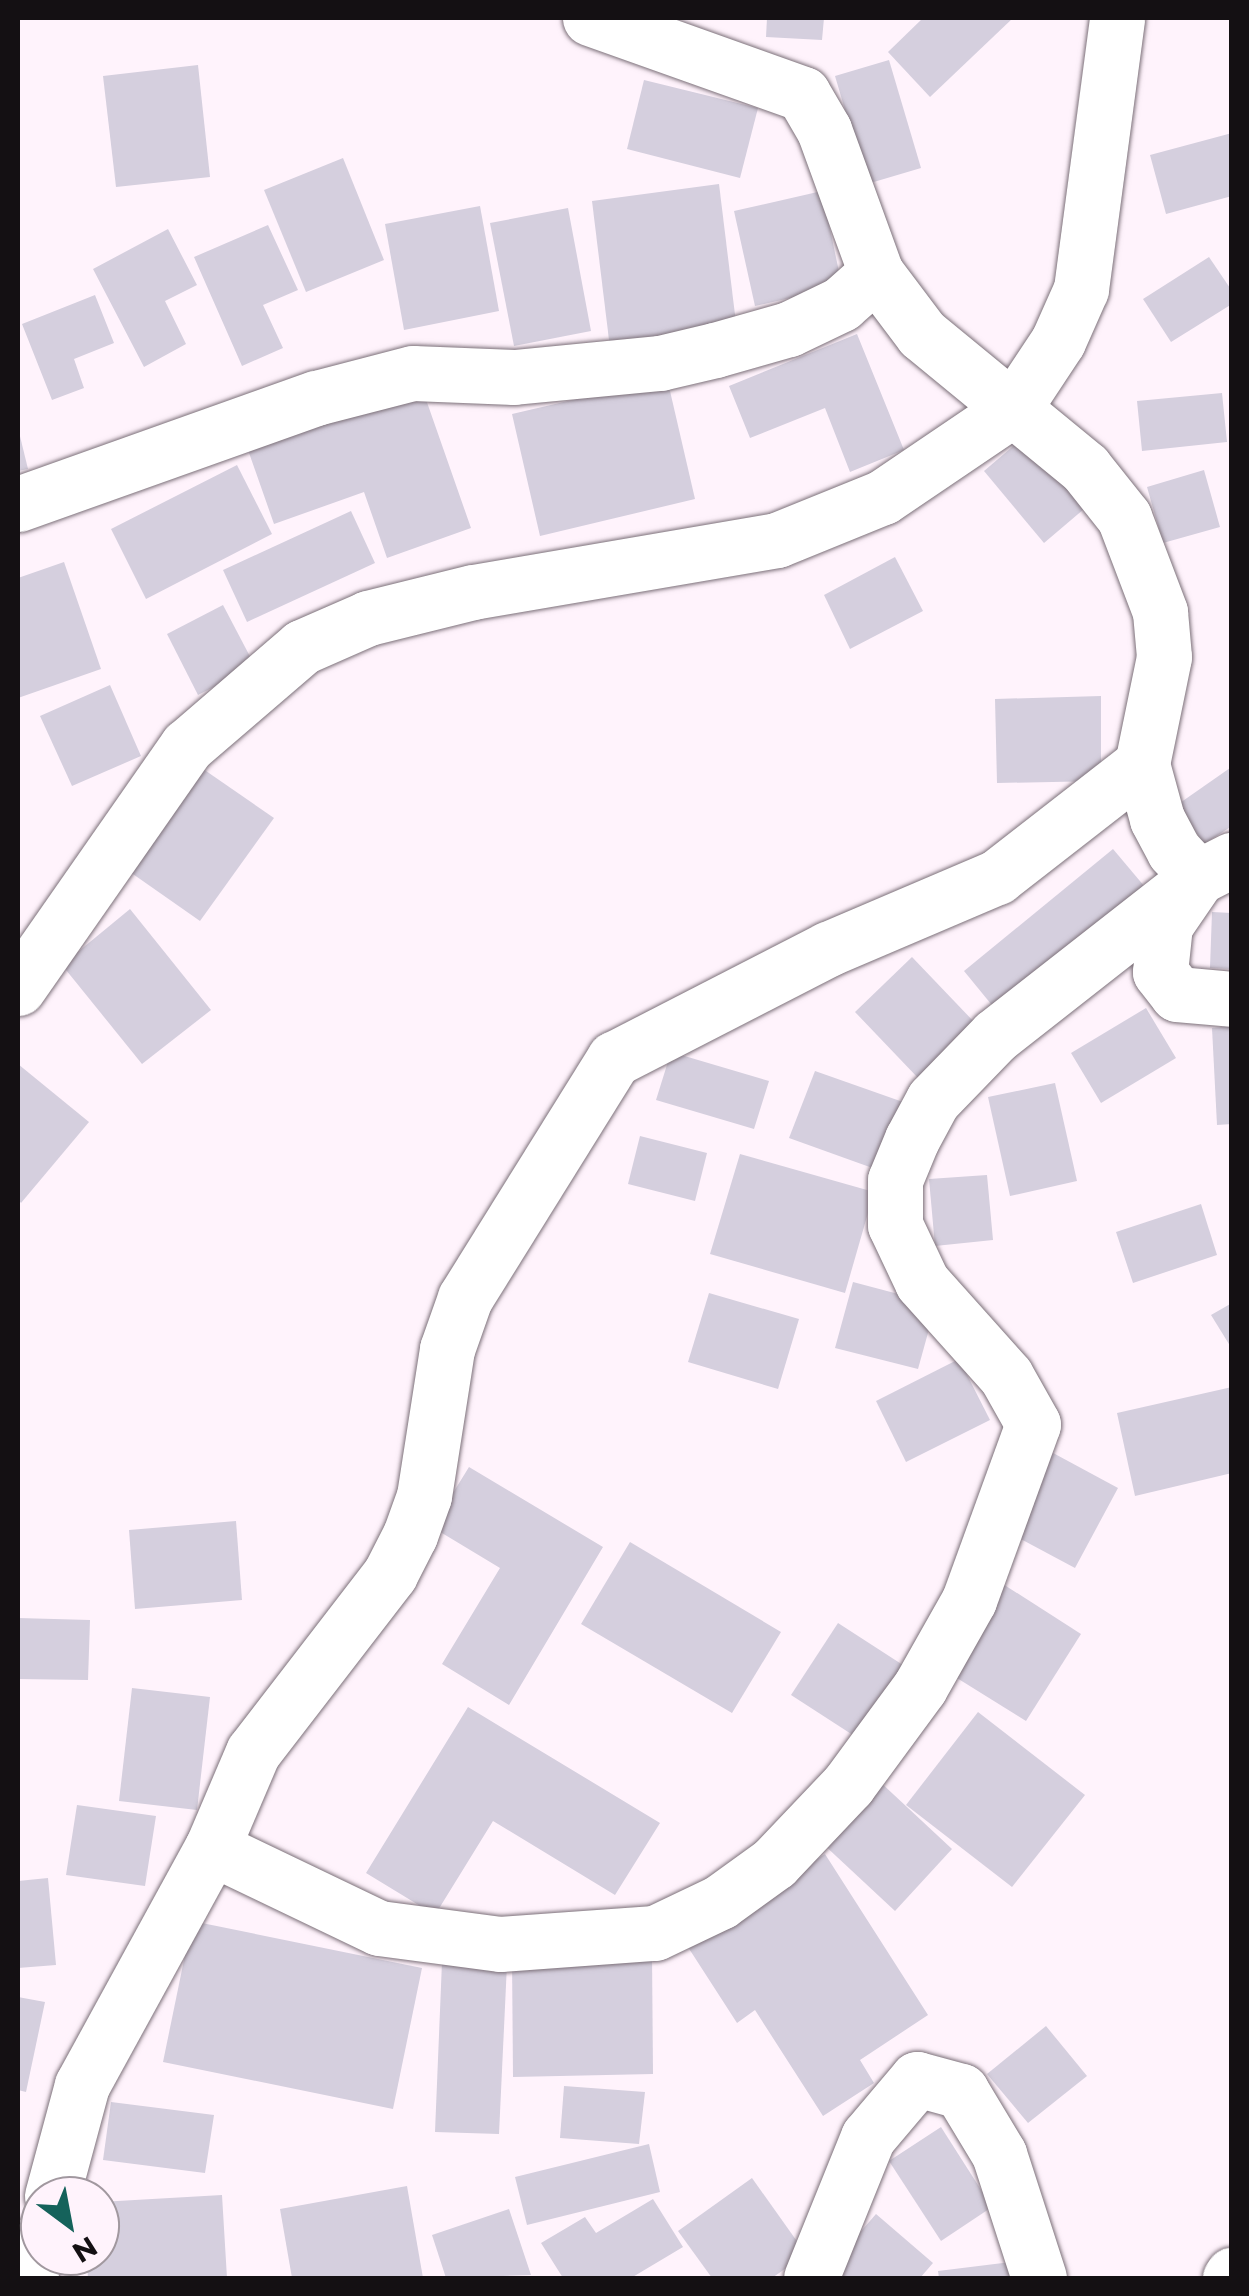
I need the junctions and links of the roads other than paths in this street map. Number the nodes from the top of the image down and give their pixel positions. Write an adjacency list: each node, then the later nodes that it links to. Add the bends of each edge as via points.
1 (590, 18): 3 (street, via 803,94 824,130)
2 (1117, 18): 4 (street, via 1081,289 1058,341)
3 (876, 273): 4 (street, via 922,334); 5 (street, via 841,304 789,329 715,350 660,363 514,377 413,373 316,398)
4 (1013, 409): 6 (street, via 1085,468 1124,518 1146,568 1164,658); 8 (street, via 883,496 777,540 473,592 368,618 302,647 187,746)
5 (18, 504)
6 (1142, 764): 7 (street, via 1174,851); 10 (street, via 997,876 828,949 614,1059 466,1298 447,1350 424,1496 390,1574 253,1752)
7 (1215, 868): 9 (street, via 1165,925 1160,972 1177,994); 10 (street, via 995,1036 933,1100 912,1139 895,1180 895,1225 922,1282 1006,1376 1033,1424 969,1600 920,1687 848,1784 774,1863 720,1902 655,1934 500,1944 379,1928)
8 (18, 988)
9 (1232, 999)
10 (212, 1848): 11 (street, via 82,2086)
11 (57, 2176)
12 (811, 2278): 13 (street, via 868,2137 917,2079 961,2091 999,2154)
13 (1039, 2278)

